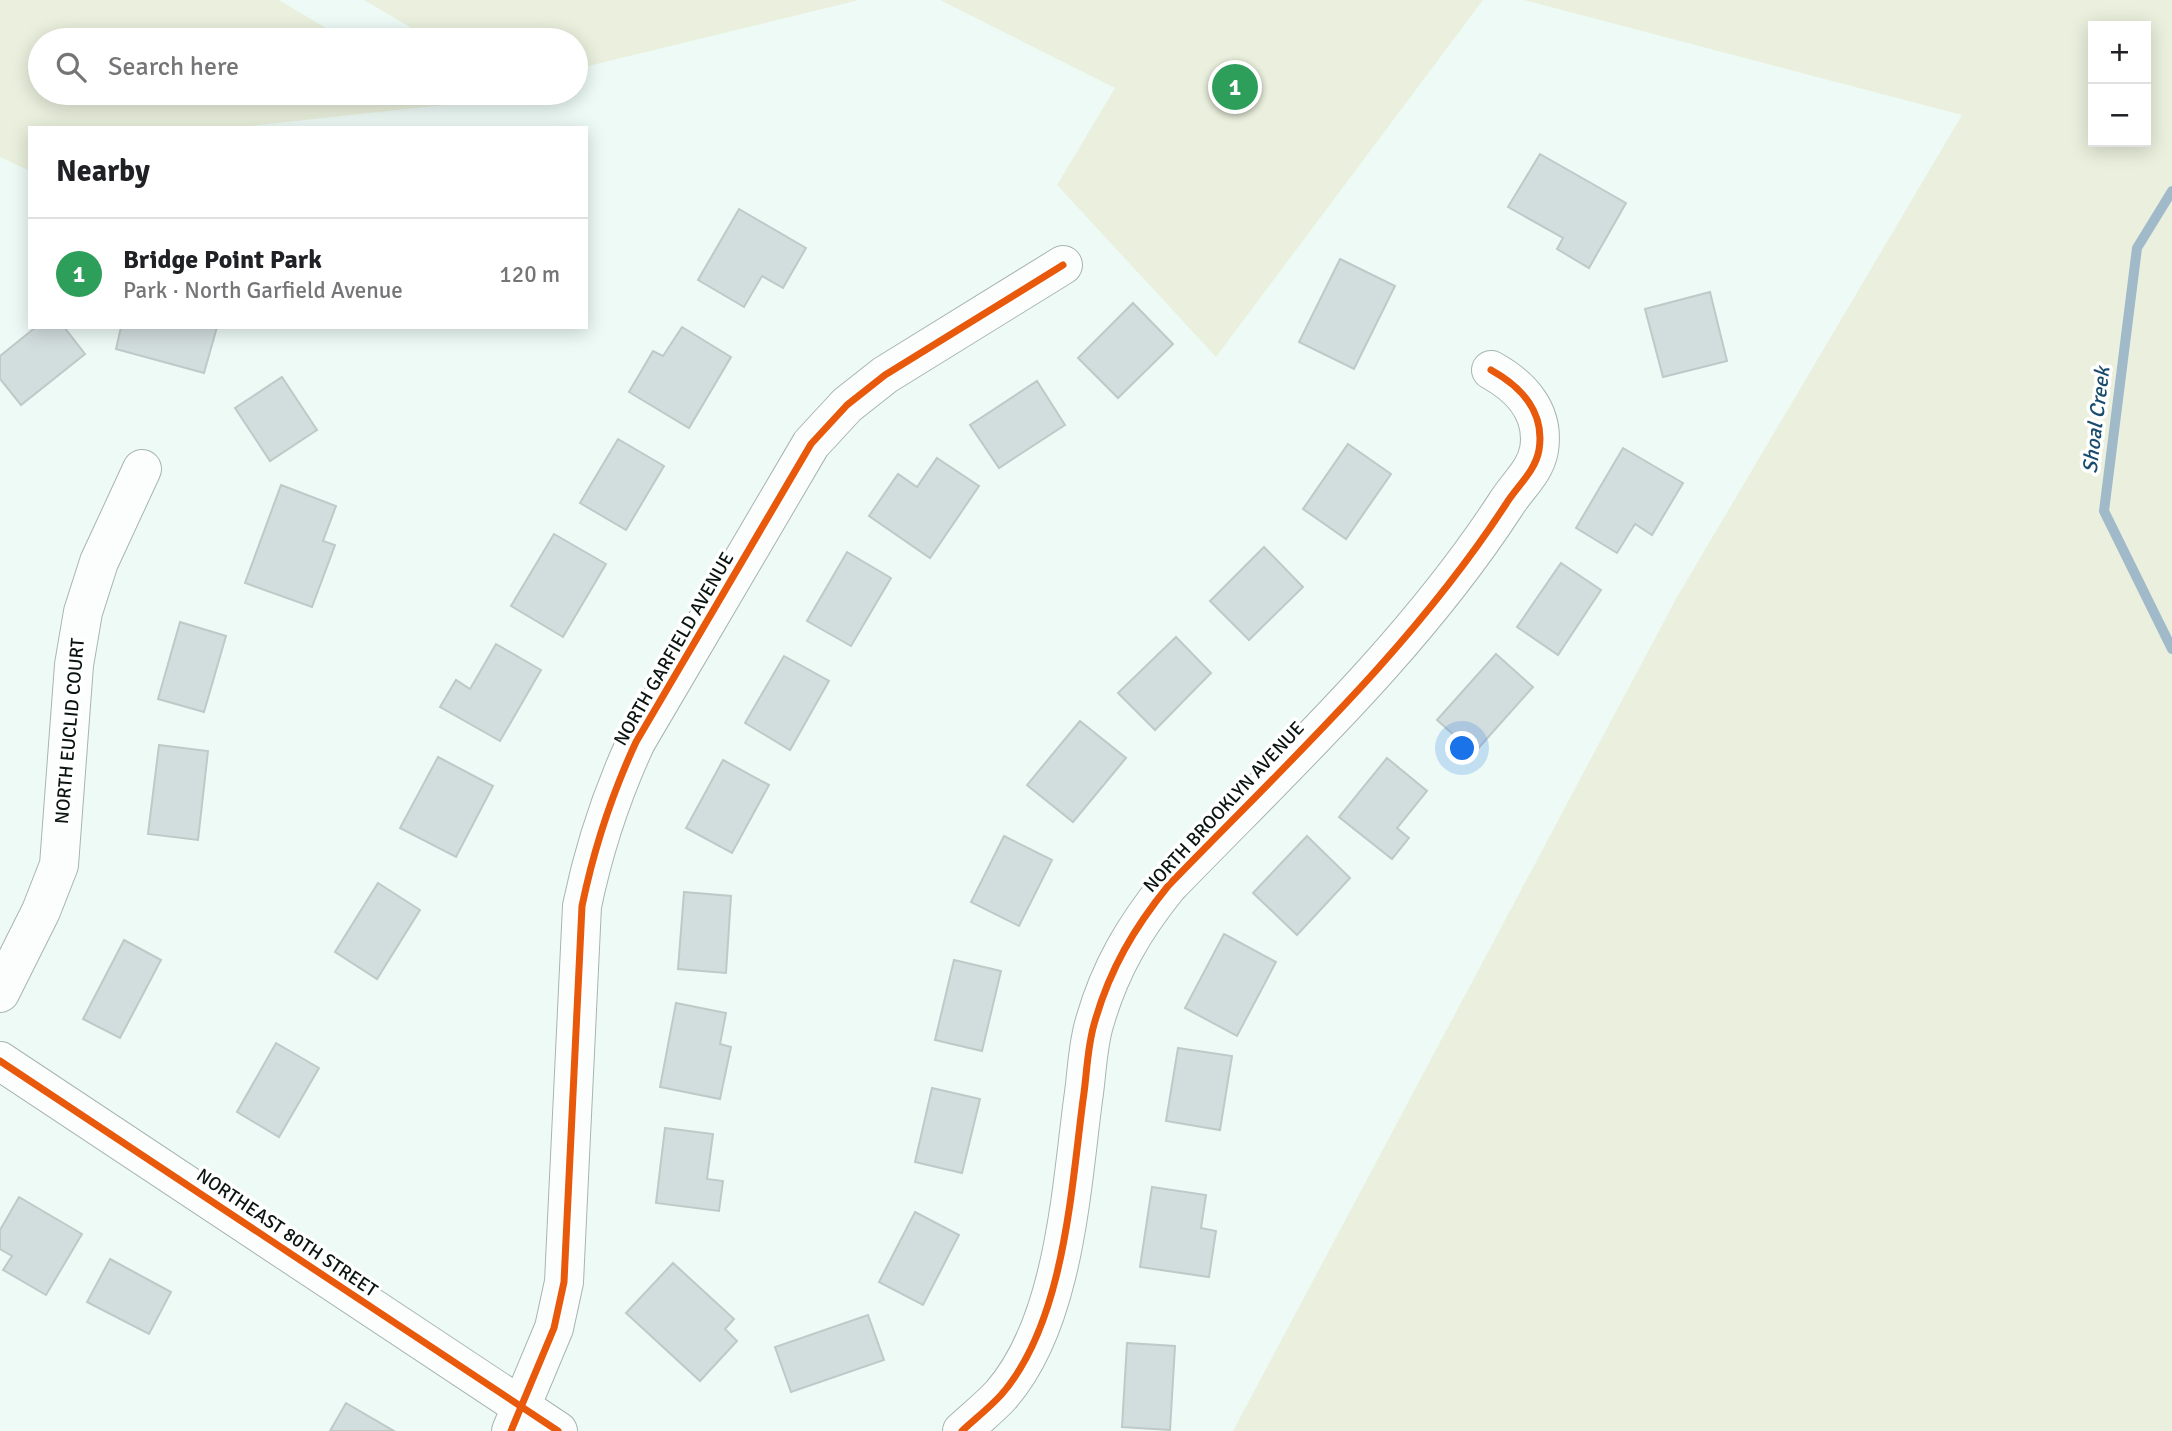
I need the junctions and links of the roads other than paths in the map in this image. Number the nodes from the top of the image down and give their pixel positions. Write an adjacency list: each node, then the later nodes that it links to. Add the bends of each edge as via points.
1 (1063, 265): 6 (street, NORTH GARFIELD AVENUE, via 885,374 847,405 811,444 636,742 609,804 582,906 564,1282 554,1328)
2 (1491, 370): 7 (street, NORTH BROOKLYN AVENUE, via 1513,383 1530,402 1539,426 1539,452 1529,475 1392,654 1168,886 1135,927 1111,973 1093,1024 1067,1226 1054,1285 1019,1369)
3 (142, 469): 4 (street, NORTH EUCLID COURT, via 99,562 83,612 74,665 59,864)
4 (0, 993)
5 (0, 1061): 6 (street, NORTHEAST 80TH STREET)
6 (516, 1420): 8 (street, NORTHEAST 80TH STREET)
7 (984, 1424)
8 (558, 1431)

